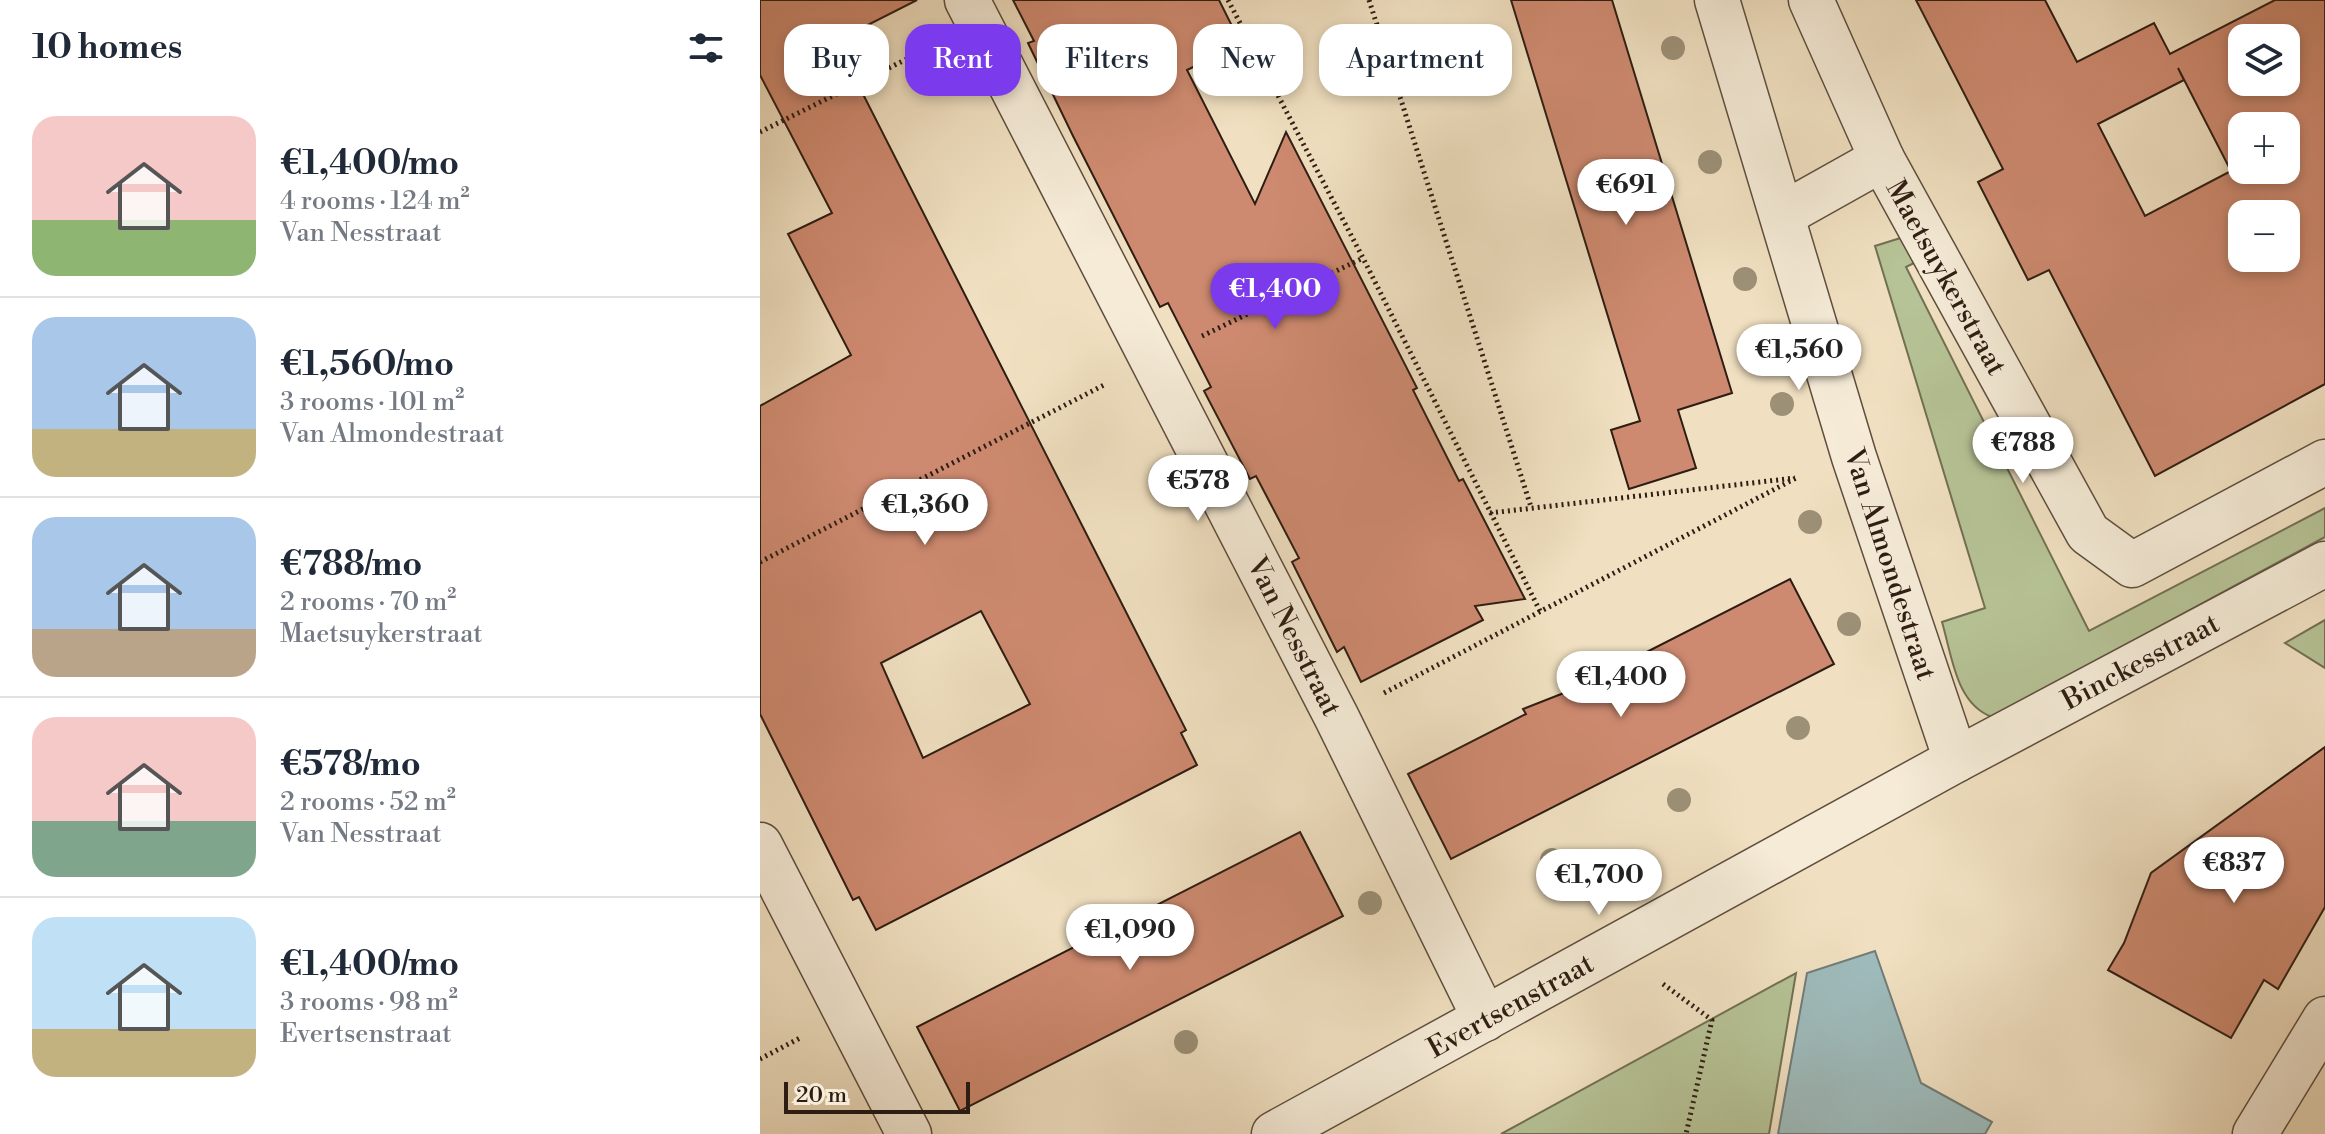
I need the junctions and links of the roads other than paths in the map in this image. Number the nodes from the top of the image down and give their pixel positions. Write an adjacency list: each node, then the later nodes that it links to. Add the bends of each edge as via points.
1 (1717, 0): 5 (street, Van Almondestraat)
2 (1811, 0): 4 (street, Maetsuykerstraat)
3 (973, 12): 10 (street, Van Nesstraat, via 1337,718)
4 (1882, 159): 5 (street, Maetsuykerstraat); 6 (street, Maetsuykerstraat, via 2088,533 2132,565)
5 (1782, 215): 8 (street, Van Almondestraat, via 1854,457)
6 (2325, 462)
7 (2325, 564): 8 (street, Binckesstraat)
8 (1956, 760): 10 (street, Evertsenstraat)
9 (760, 845): 12 (street)
10 (1485, 1019): 13 (street, Evertsenstraat)
11 (2325, 1019): 14 (street)
12 (909, 1134)
13 (1274, 1134)
14 (2255, 1134)

